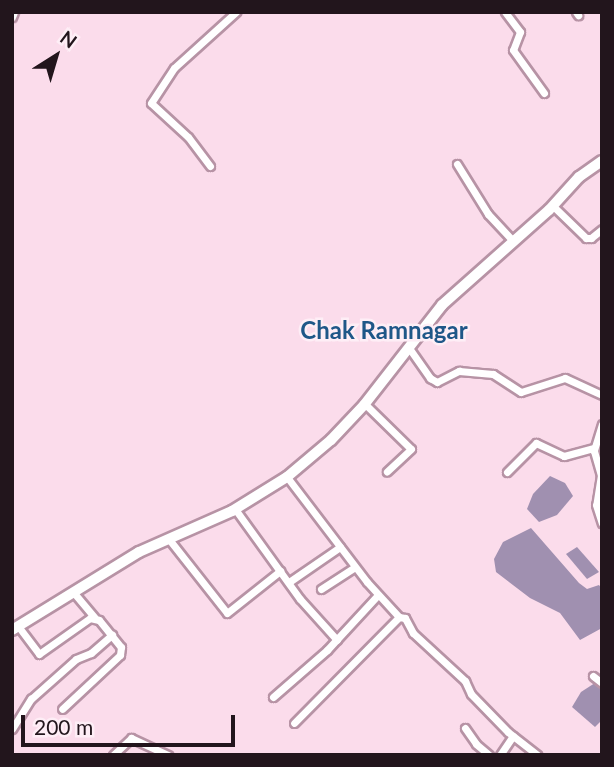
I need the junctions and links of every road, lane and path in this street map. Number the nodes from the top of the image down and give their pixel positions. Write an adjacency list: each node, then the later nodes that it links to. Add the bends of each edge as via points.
1 (236, 12): 6 (street, via 170,72 151,103 188,137)
2 (505, 12): 3 (street, via 520,32 513,50)
3 (544, 93)
4 (602, 161): 7 (street, via 579,177)
5 (457, 164): 9 (street, via 488,214)
6 (210, 166)
7 (553, 206): 8 (street, via 586,238); 9 (street)
8 (602, 229)
9 (513, 241): 10 (street, via 442,305)
10 (409, 348): 11 (street, via 437,382 459,371 493,374 521,392 565,377); 12 (street)
11 (602, 395)
12 (365, 404): 15 (street, via 411,449); 17 (street)
13 (602, 424): 14 (street)
14 (594, 447): 16 (street, via 564,456 536,443); 19 (street, via 601,475 596,505)
15 (387, 471)
16 (507, 472)
17 (287, 477): 18 (street); 21 (street)
18 (235, 509): 20 (street); 23 (street)
19 (602, 523)
20 (168, 538): 23 (street, via 227,614); 26 (street)
21 (340, 547): 22 (street); 24 (street)
22 (355, 567): 25 (street); 27 (street)
23 (280, 571): 24 (street)
24 (289, 582): 32 (street)
25 (321, 589)
26 (74, 593): 29 (street); 30 (street)
27 (378, 595): 28 (street); 32 (street)
28 (399, 617): 37 (street); 40 (street, via 405,618 413,633 460,676 471,694)
29 (95, 618): 30 (street, via 87,619 41,655); 31 (street)
30 (15, 628)
31 (112, 635): 36 (street, via 121,647 120,655); 39 (street, via 31,699)
32 (337, 640): 35 (street)
33 (593, 676): 34 (street)
34 (602, 683)
35 (272, 697)
36 (62, 709)
37 (294, 723)
38 (465, 728): 43 (street)
39 (12, 729)
40 (513, 736): 44 (street); 45 (street)
41 (113, 755): 42 (street, via 131,738)
42 (168, 755)
43 (489, 755)
44 (500, 755)
45 (537, 755)

